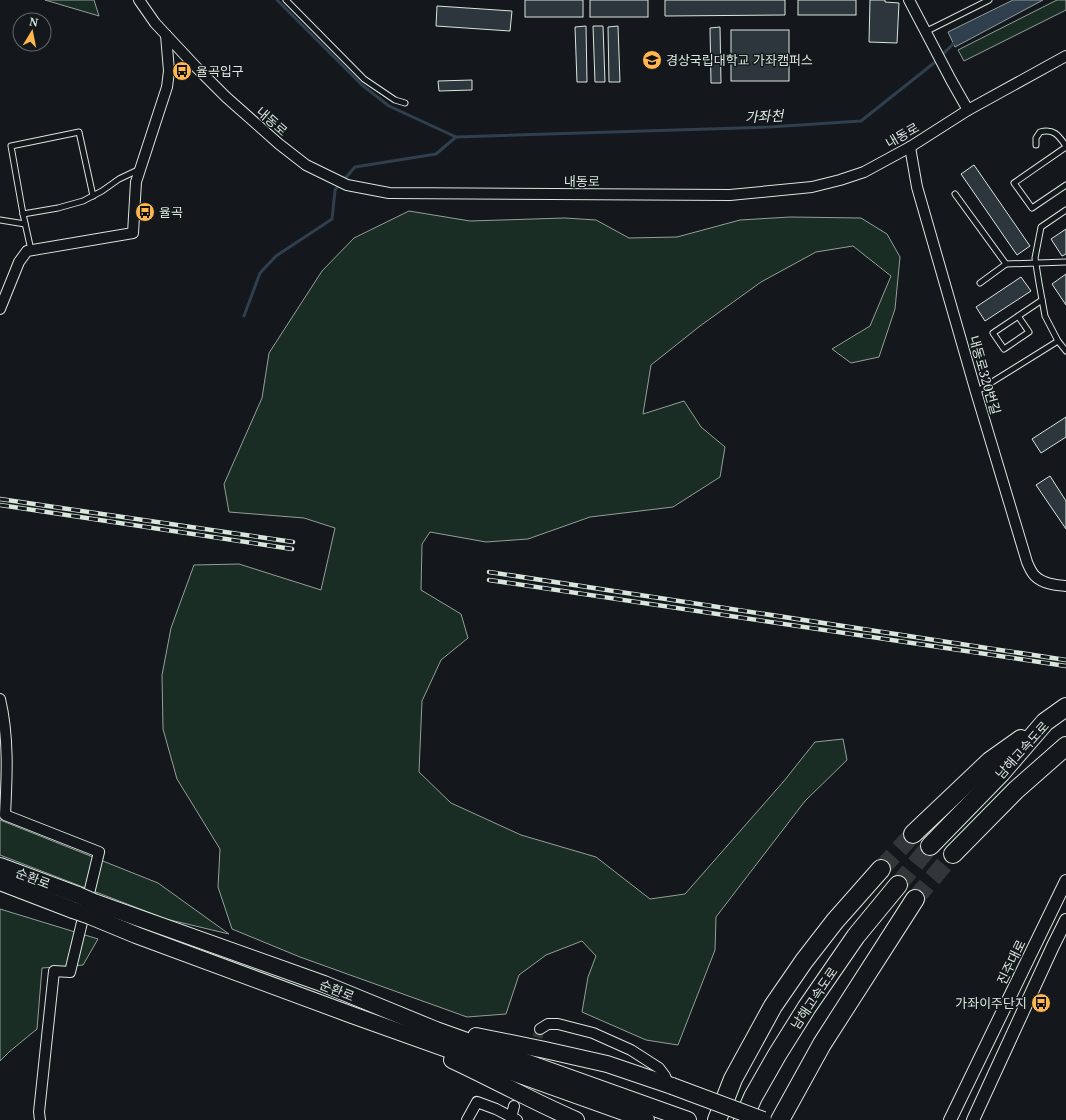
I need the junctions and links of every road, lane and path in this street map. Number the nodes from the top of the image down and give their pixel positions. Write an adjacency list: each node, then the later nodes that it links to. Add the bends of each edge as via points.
1 (139, 0): 6 (street, 내동로)
2 (286, 0): 8 (lane, via 364,79 395,100)
3 (908, 0): 5 (street)
4 (988, 0): 5 (lane)
5 (926, 34): 9 (street)
6 (166, 35): 11 (street, 내동로, via 226,97 306,165 347,185 389,193 730,195 812,187 840,180 864,172); 13 (street, via 169,71 167,87)
7 (1066, 56): 9 (street, 내동로)
8 (405, 103)
9 (968, 110): 11 (street, 내동로)
10 (1036, 145): 12 (lane, via 1036,138 1040,132 1046,130 1058,135)
11 (910, 147): 31 (street, 내동로320번길, via 917,187)
12 (1066, 147): 14 (lane, via 1014,183 1032,208)
13 (140, 168): 16 (lane); 21 (street, via 136,182 133,233)
14 (1066, 185)
15 (955, 194): 23 (lane)
16 (93, 196): 18 (lane, via 58,208); 18 (lane, via 79,132 10,146)
17 (1066, 210): 24 (lane, via 1041,227)
18 (23, 214): 20 (lane)
19 (0, 220): 20 (lane)
20 (25, 224): 21 (lane)
21 (31, 250): 27 (street, via 27,251 19,262)
22 (1066, 262): 24 (lane)
23 (1006, 264): 24 (lane); 25 (lane)
24 (1036, 264): 26 (lane)
25 (980, 283)
26 (1042, 300): 28 (lane); 29 (lane, via 1045,316)
27 (0, 309)
28 (1018, 316): 28 (lane, via 993,333 1004,349 1029,332)
29 (1058, 341): 30 (lane); 31 (lane)
30 (1066, 351)
31 (976, 392): 32 (street, 내동로320번길, via 1027,562 1035,576 1045,582)
32 (1066, 586)
33 (0, 699): 56 (street, via 4,715 8,768 5,814 99,852 70,972 54,971)
34 (1066, 707): 35 (highway, 남해고속도로)
35 (1045, 722): 37 (highway, via 990,762); 38 (highway, 남해고속도로, via 1001,773)
36 (1066, 746): 39 (highway, 남해고속도로, via 1016,790)
37 (913, 834)
38 (930, 846)
39 (953, 854)
40 (0, 866): 46 (highway, 순환로)
41 (880, 869): 60 (highway, via 835,921 773,1006 733,1079)
42 (1066, 881): 64 (street, 진주대로)
43 (0, 882): 46 (highway, 순환로)
44 (898, 884): 61 (highway, 남해고속도로, via 856,936 807,1007 753,1097)
45 (915, 899): 63 (highway, via 822,1044)
46 (76, 902): 47 (highway, 순환로, bridge)
47 (92, 909): 49 (highway, 순환로, via 324,984); 50 (highway, 순환로, via 136,935)
48 (1066, 920): 65 (street)
49 (358, 998): 52 (highway, via 479,1037 607,1064); 54 (highway, 순환로, via 436,1030)
50 (352, 1015): 58 (highway); 59 (highway, 순환로)
51 (540, 1030): 52 (street, via 548,1024 558,1024 593,1033 631,1050 659,1068)
52 (670, 1085): 62 (highway, bridge)
53 (514, 1106): 55 (street)
54 (681, 1118)
55 (514, 1119): 57 (street, via 477,1102)
56 (40, 1120)
57 (467, 1120)
58 (576, 1120)
59 (646, 1120)
60 (717, 1120)
61 (743, 1120)
62 (763, 1120)
63 (780, 1120)
64 (950, 1120)
65 (973, 1120)

